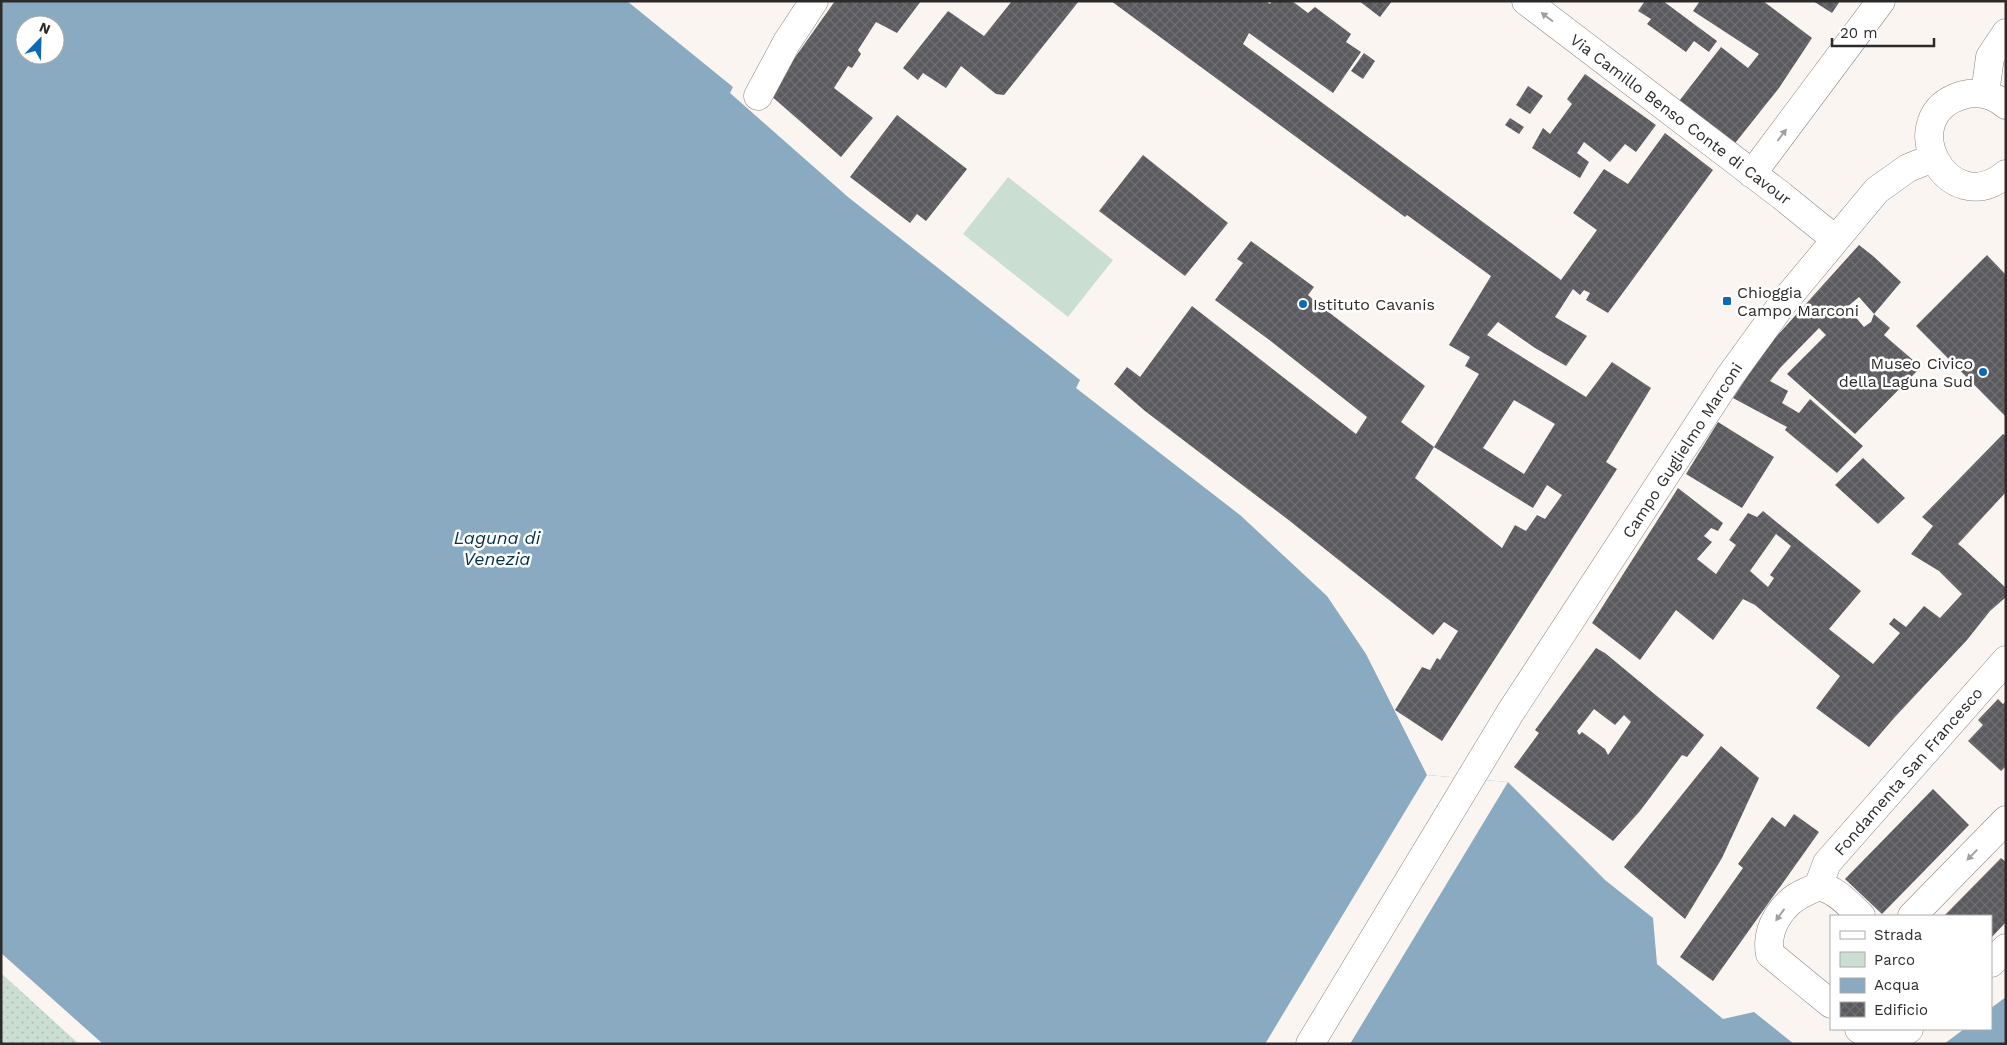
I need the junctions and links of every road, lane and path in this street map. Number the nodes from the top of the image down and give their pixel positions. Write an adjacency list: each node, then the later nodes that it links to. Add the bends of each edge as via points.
1 (814, 1): 5 (street)
2 (1526, 1): 8 (street, Via Camillo Benso Conte di Cavour, one-way to 2)
3 (1881, 1): 8 (street, one-way to 3)
4 (2006, 33): 6 (street, via 1990,57)
5 (758, 96)
6 (1995, 99): 7 (street, via 1970,93 1944,105 1930,130)
7 (1933, 158): 9 (street, via 1940,169 1961,184 1974,186); 10 (street, Campo Guglielmo Marconi, via 1908,168 1877,190)
8 (1752, 174): 10 (street, Via Camillo Benso Conte di Cavour)
9 (2004, 180)
10 (1835, 239): 21 (street, Campo Guglielmo Marconi, via 1730,376 1510,713)
11 (2006, 660): 13 (street, Fondamenta San Francesco, via 1827,863)
12 (2006, 820): 15 (street, one-way to 15)
13 (1818, 886): 14 (street, via 1828,889); 18 (street, one-way to 18, via 1798,895 1781,912 1768,944 1770,954)
14 (1860, 915)
15 (1913, 915)
16 (2006, 948): 17 (street)
17 (1992, 961)
18 (1830, 1003)
19 (1861, 1030): 20 (street, via 1880,1039 1891,1038)
20 (1907, 1030)
21 (1310, 1044)

